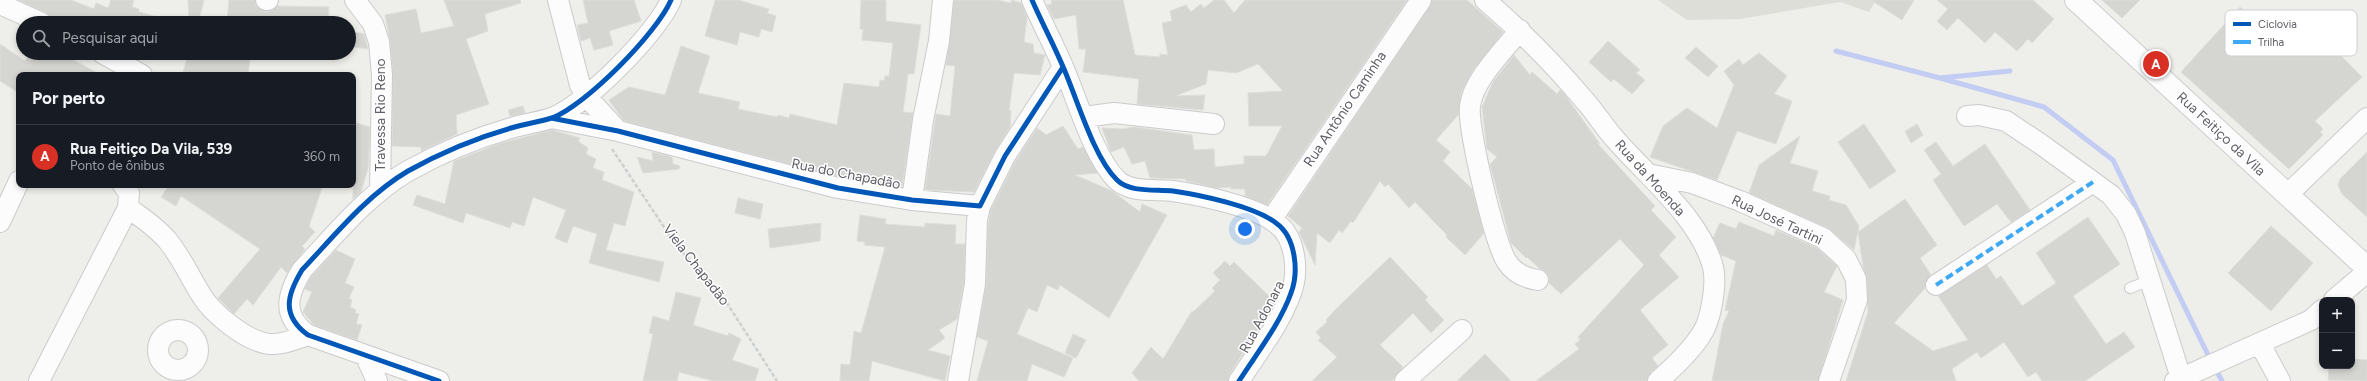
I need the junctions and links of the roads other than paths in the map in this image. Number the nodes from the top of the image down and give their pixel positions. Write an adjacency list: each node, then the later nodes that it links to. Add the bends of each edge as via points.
1 (355, 0): 25 (street, Travessa Rio Reno, via 373,24 379,42 382,75)
2 (558, 0): 15 (street, via 574,67)
3 (671, 0): 15 (street, via 652,30 624,61)
4 (943, 0): 28 (street, via 939,41 923,120)
5 (1032, 0): 13 (street)
6 (1421, 0): 30 (street, Rua Antônio Caminha)
7 (1485, 0): 11 (street, Rua da Moenda)
8 (2076, 0): 26 (street, Rua Feitiço da Vila)
9 (0, 4): 10 (street)
10 (27, 16)
11 (1520, 30): 22 (street, Rua da Moenda, via 1548,58 1615,139); 34 (street, via 1485,73 1474,92 1470,106 1480,167 1499,246 1513,269)
12 (115, 60): 14 (street)
13 (1063, 67): 17 (street, Rua Adonara); 29 (street, via 1005,156)
14 (137, 72)
15 (586, 96): 18 (street); 21 (street)
16 (1967, 116): 23 (street, via 1979,115 2006,121)
17 (1084, 117): 20 (street, via 1114,113); 30 (street, Rua Adonara, via 1100,154 1118,181 1131,187 1173,191 1216,200 1246,208)
18 (551, 118): 21 (street, Rua do Chapadão); 25 (street, via 510,128 455,148 408,172)
19 (2367, 118): 26 (street)
20 (1214, 124)
21 (610, 130): 28 (street, Rua do Chapadão, via 838,188)
22 (1648, 174): 51 (street, Rua da Moenda, via 1681,211 1702,241 1713,268 1714,297 1703,333 1687,353); 52 (street, Rua José Tartini, via 1692,183 1740,202 1823,238 1846,259 1856,280 1857,300)
23 (2093, 182): 35 (street, via 2111,195 2126,214); 36 (street)
24 (16, 187): 31 (street)
25 (380, 190): 41 (street, via 302,270 293,285 288,308 293,322)
26 (2287, 195): 32 (street, Rua Feitiço da Vila)
27 (127, 196): 41 (street, via 144,219 168,242 181,259 200,294 229,324 269,344 289,342); 45 (street)
28 (912, 200): 29 (street, Rua do Chapadão)
29 (980, 206): 48 (street, via 977,220 975,284)
30 (1271, 220): 49 (street, Rua Adonara, via 1278,223 1286,236 1293,254 1296,276 1291,293 1268,336)
31 (0, 222)
32 (2367, 268)
33 (2367, 272): 38 (street)
34 (1538, 280)
35 (2151, 280): 37 (lane); 44 (street)
36 (1936, 285)
37 (2130, 288)
38 (2338, 297)
39 (2319, 313): 42 (street, via 2311,320)
40 (1462, 330): 50 (street)
41 (308, 335): 43 (street)
42 (2260, 344): 44 (street); 53 (street)
43 (365, 355): 46 (street); 47 (street)
44 (2178, 380)
45 (39, 381)
46 (377, 381)
47 (439, 381)
48 (958, 381)
49 (1239, 381)
50 (1405, 381)
51 (1658, 381)
52 (1829, 381)
53 (2280, 381)

